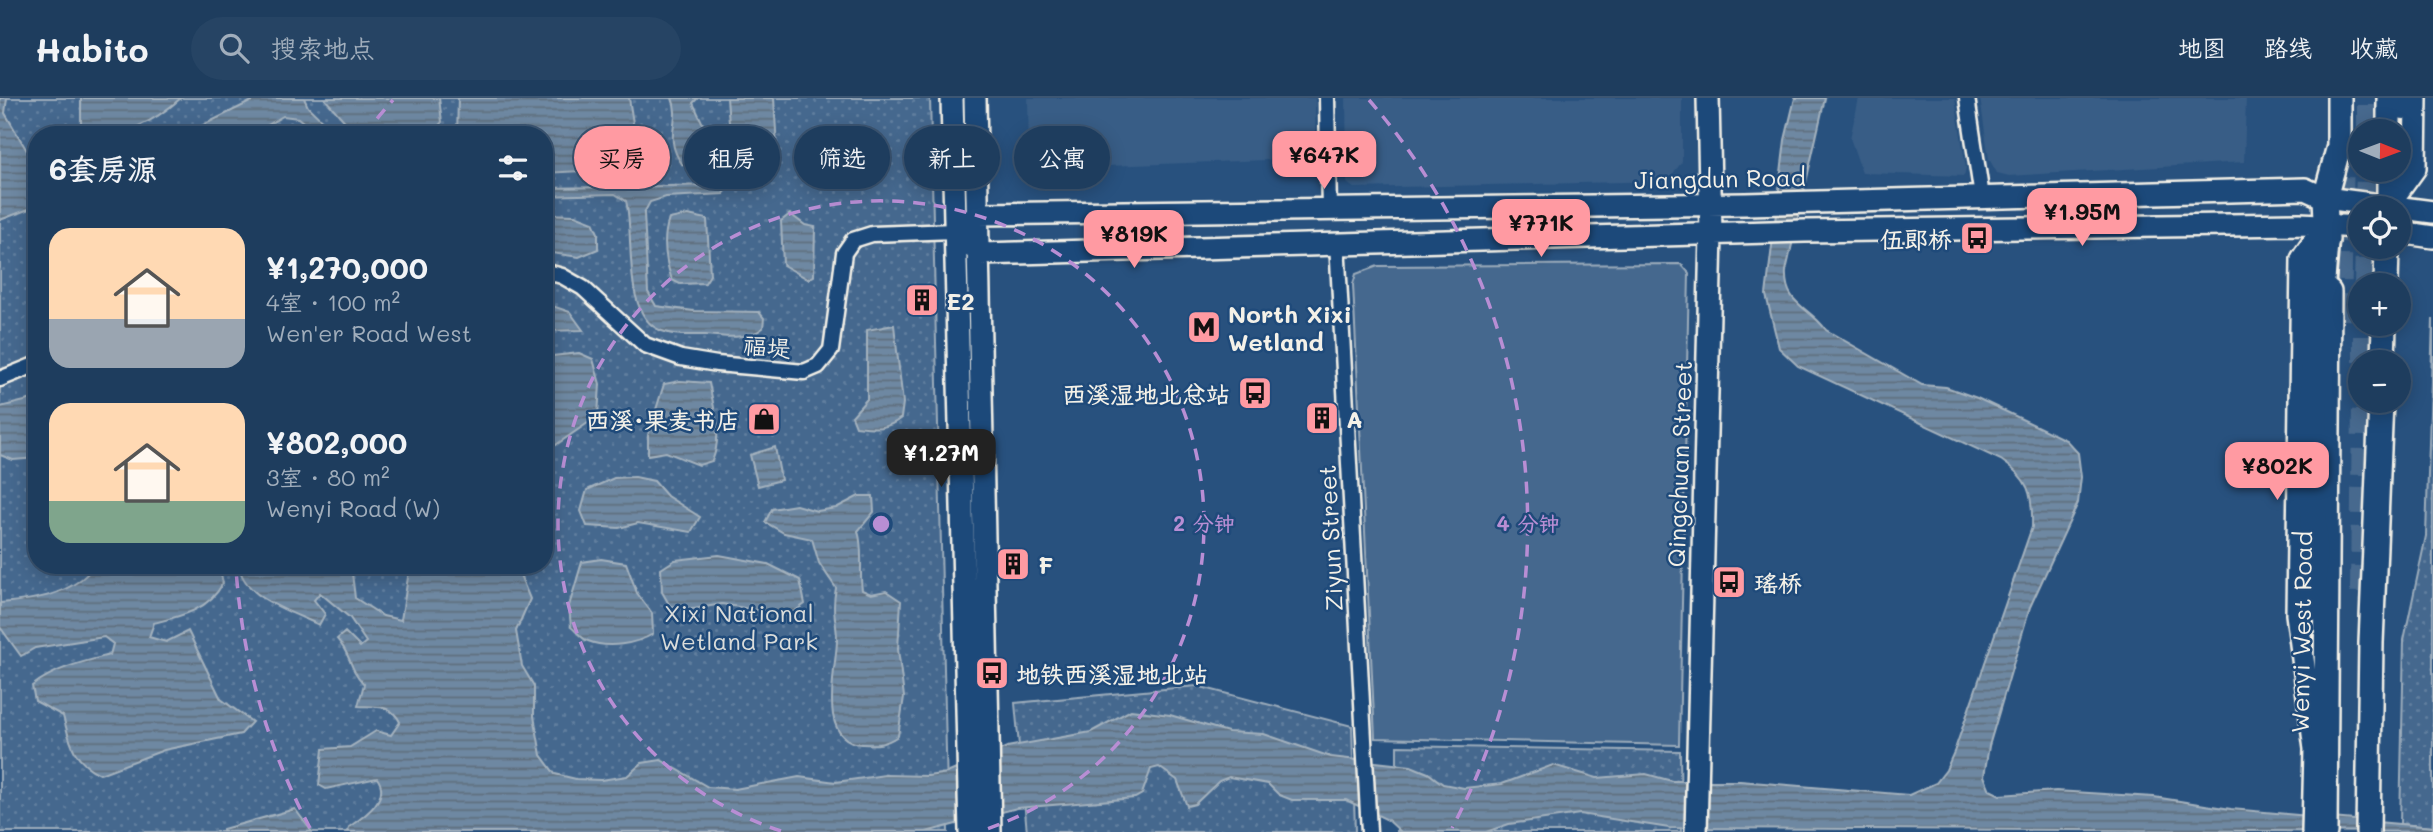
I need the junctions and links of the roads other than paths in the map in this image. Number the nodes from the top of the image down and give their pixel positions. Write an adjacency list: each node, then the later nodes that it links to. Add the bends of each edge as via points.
1 (952, 98): 19 (main road)
2 (975, 98): 17 (main road)
3 (1327, 98): 15 (street)
4 (1708, 98): 11 (main road, Qingchuan Street)
5 (1967, 98): 10 (street)
6 (2339, 98): 14 (main road, Wenyi West Road, via 2339,145)
7 (2403, 100): 8 (main road); 9 (main road, via 2415,168)
8 (2394, 119)
9 (2396, 196)
10 (1982, 197): 11 (main road, Jiangdun Road); 14 (main road, Jiangdun Road, via 2305,189)
11 (1712, 204): 15 (main road, Jiangdun Road); 20 (main road, Qingchuan Street)
12 (2348, 209): 14 (main road, Jiangdun Road)
13 (2411, 209): 16 (main road, Jiangdun Road)
14 (2325, 211): 18 (main road, Jiangdun Road); 20 (main road, Jiangdun Road); 29 (highway, via 2315,361); 30 (main road, Wenyi West Road, via 2331,324); 30 (main road, via 2302,259 2297,614)
15 (1329, 212): 17 (main road, Jiangdun Road)
16 (2433, 212)
17 (979, 214): 19 (main road); 24 (main road)
18 (2348, 221)
19 (955, 231): 24 (main road); 25 (street, 福堤, via 872,234 853,240 844,253 831,350 818,366 804,372 717,365 645,345 583,288); 31 (main road, via 968,746)
20 (1712, 234): 23 (main road, Jiangdun Road); 33 (main road, Qingchuan Street)
21 (2411, 234): 22 (main road)
22 (2433, 237)
23 (1337, 242): 24 (main road, Jiangdun Road); 32 (street, Ziyun Street)
24 (980, 254): 31 (main road, via 989,737)
25 (553, 274)
26 (28, 368): 27 (street)
27 (0, 379)
28 (2381, 413): 36 (main road)
29 (2313, 607)
30 (2320, 796): 34 (main road); 35 (main road, Wenyi West Road)
31 (980, 828)
32 (1368, 831)
33 (1696, 832)
34 (2313, 832)
35 (2325, 832)
36 (2368, 832)

